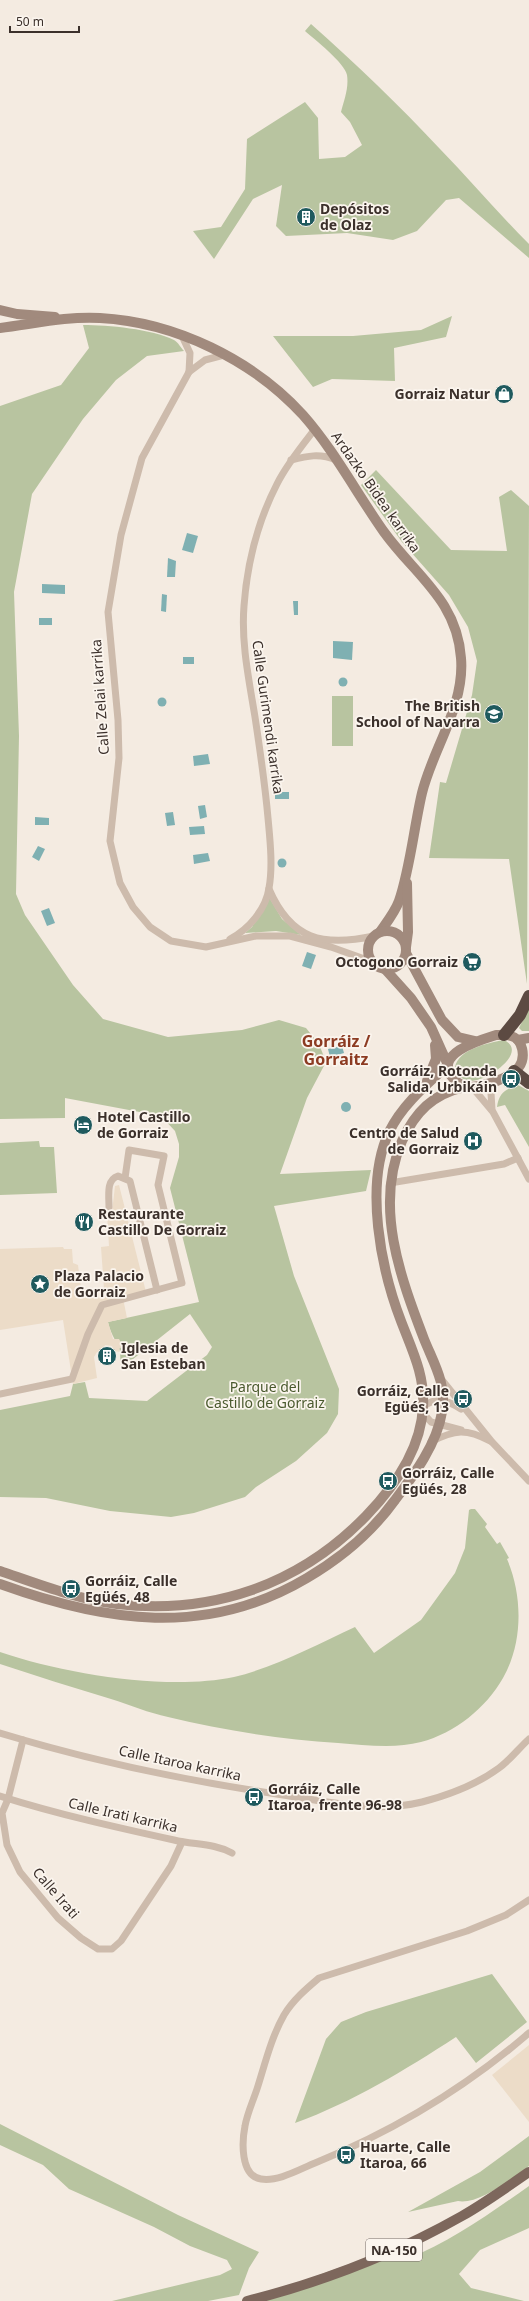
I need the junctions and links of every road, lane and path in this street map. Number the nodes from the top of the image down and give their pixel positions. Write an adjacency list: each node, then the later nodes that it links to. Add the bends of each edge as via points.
1 (0, 310): 2 (street, Ardazko Bidea karrika)
2 (77, 319): 3 (street, Ardazko Bidea karrika); 4 (street, Ardazko Bidea karrika, via 100,318 139,324)
3 (0, 328)
4 (182, 336): 5 (street, Ardazko Bidea karrika); 6 (street, Calle Zelai karrika, via 190,353)
5 (224, 355): 6 (street, via 205,360); 7 (street, Ardazko Bidea karrika, via 274,387)
6 (189, 372): 13 (street, Calle Zelai karrika, via 142,458 121,535 108,612 119,758 110,841 120,883 133,907 150,927 171,942 206,947)
7 (315, 430): 8 (street, Calle Gurimendi karrika); 9 (street, Ardazko Bidea karrika)
8 (291, 460): 9 (street, via 309,455); 11 (street, Calle Gurimendi karrika, via 276,484 257,536 247,574 244,607 247,676 270,834)
9 (336, 460): 10 (street, Ardazko Bidea karrika, via 385,532 443,600 459,638 462,677 451,715 425,781)
10 (407, 867): 12 (street, Ardazko Bidea karrika, via 399,902); 14 (street, Ardazko Bidea karrika)
11 (269, 889): 12 (street, via 286,919 314,937 329,942 350,941); 13 (street, Calle Gurimendi karrika, via 257,916 249,926)
12 (377, 934): 14 (street, via 391,931 397,933); 15 (street, via 370,941 368,952)
13 (223, 943): 15 (street, Calle Zelai karrika, via 256,936 290,936)
14 (406, 950): 16 (street, via 404,958 396,966); 22 (street, via 442,1020 458,1036)
15 (373, 962): 16 (street)
16 (384, 968): 18 (street, via 411,998)
17 (529, 996): 19 (highway, via 520,1015)
18 (431, 1027): 24 (street); 29 (street, via 436,1059 432,1073)
19 (504, 1035): 21 (street); 22 (street)
20 (529, 1038): 21 (street)
21 (518, 1040): 23 (street)
22 (475, 1041): 24 (street, via 454,1054)
23 (526, 1054): 25 (street)
24 (448, 1065): 28 (street, via 449,1074 459,1085); 29 (street)
25 (514, 1071): 26 (street); 27 (highway)
26 (494, 1081): 28 (street); 30 (street, via 490,1103)
27 (529, 1083)
28 (468, 1087): 30 (street); 34 (street, via 447,1091 430,1102 414,1119 394,1159)
29 (422, 1089): 40 (street, via 403,1110 388,1133 376,1182 378,1225 385,1268 424,1383)
30 (493, 1112): 31 (street)
31 (518, 1158): 33 (street); 34 (street, via 504,1164)
32 (125, 1178): 35 (street, via 118,1176 110,1182); 36 (street, via 130,1181); 36 (street, via 129,1150 164,1156 158,1185 182,1283)
33 (529, 1179)
34 (390, 1183): 37 (street, via 390,1218 404,1288)
35 (109, 1207)
36 (157, 1290): 38 (street, via 102,1305 72,1379)
37 (441, 1380): 39 (street); 41 (street)
38 (0, 1394)
39 (444, 1400): 40 (street, via 430,1402); 41 (street); 42 (street)
40 (423, 1410): 42 (street, via 426,1419); 47 (street, via 412,1452 402,1472 376,1506 346,1537 296,1572 267,1585 187,1606 117,1604 70,1595)
41 (466, 1412): 44 (street)
42 (439, 1425): 43 (street); 45 (street)
43 (462, 1431): 44 (street, via 476,1434); 45 (street, via 447,1434)
44 (492, 1442): 46 (street)
45 (431, 1443): 48 (street, via 412,1477 385,1514 356,1543 322,1569 282,1593 246,1606 219,1613 168,1619 121,1616 53,1603)
46 (529, 1481)
47 (0, 1571)
48 (0, 1584)
49 (0, 1733): 51 (street, Calle Itaroa karrika)
50 (529, 1739): 51 (street, Calle Itaroa karrika, via 500,1768 475,1783 447,1795 392,1806 356,1806 225,1786 97,1759)
51 (23, 1740): 53 (street, Calle Irati)
52 (0, 1796): 53 (street)
53 (8, 1799): 54 (street, Calle Irati karrika, via 89,1822); 54 (street, Calle Irati, via 2,1813 3,1826 7,1845 20,1872 58,1918 98,1949 112,1949 121,1942 171,1866)
54 (182, 1842): 55 (street, Calle Irati karrika, via 222,1848)
55 (232, 1854)
56 (529, 1900): 57 (street, via 506,1915 467,1931 319,1978 300,1993 274,2036 245,2126 243,2151 249,2171 254,2177 261,2179 291,2173 372,2138 428,2108 487,2068)
57 (529, 2033)
58 (529, 2172): 59 (main road, NA-150, via 463,2216 373,2260)
59 (284, 2292): 60 (main road, NA-150); 61 (street)
60 (248, 2301)
61 (270, 2301)

